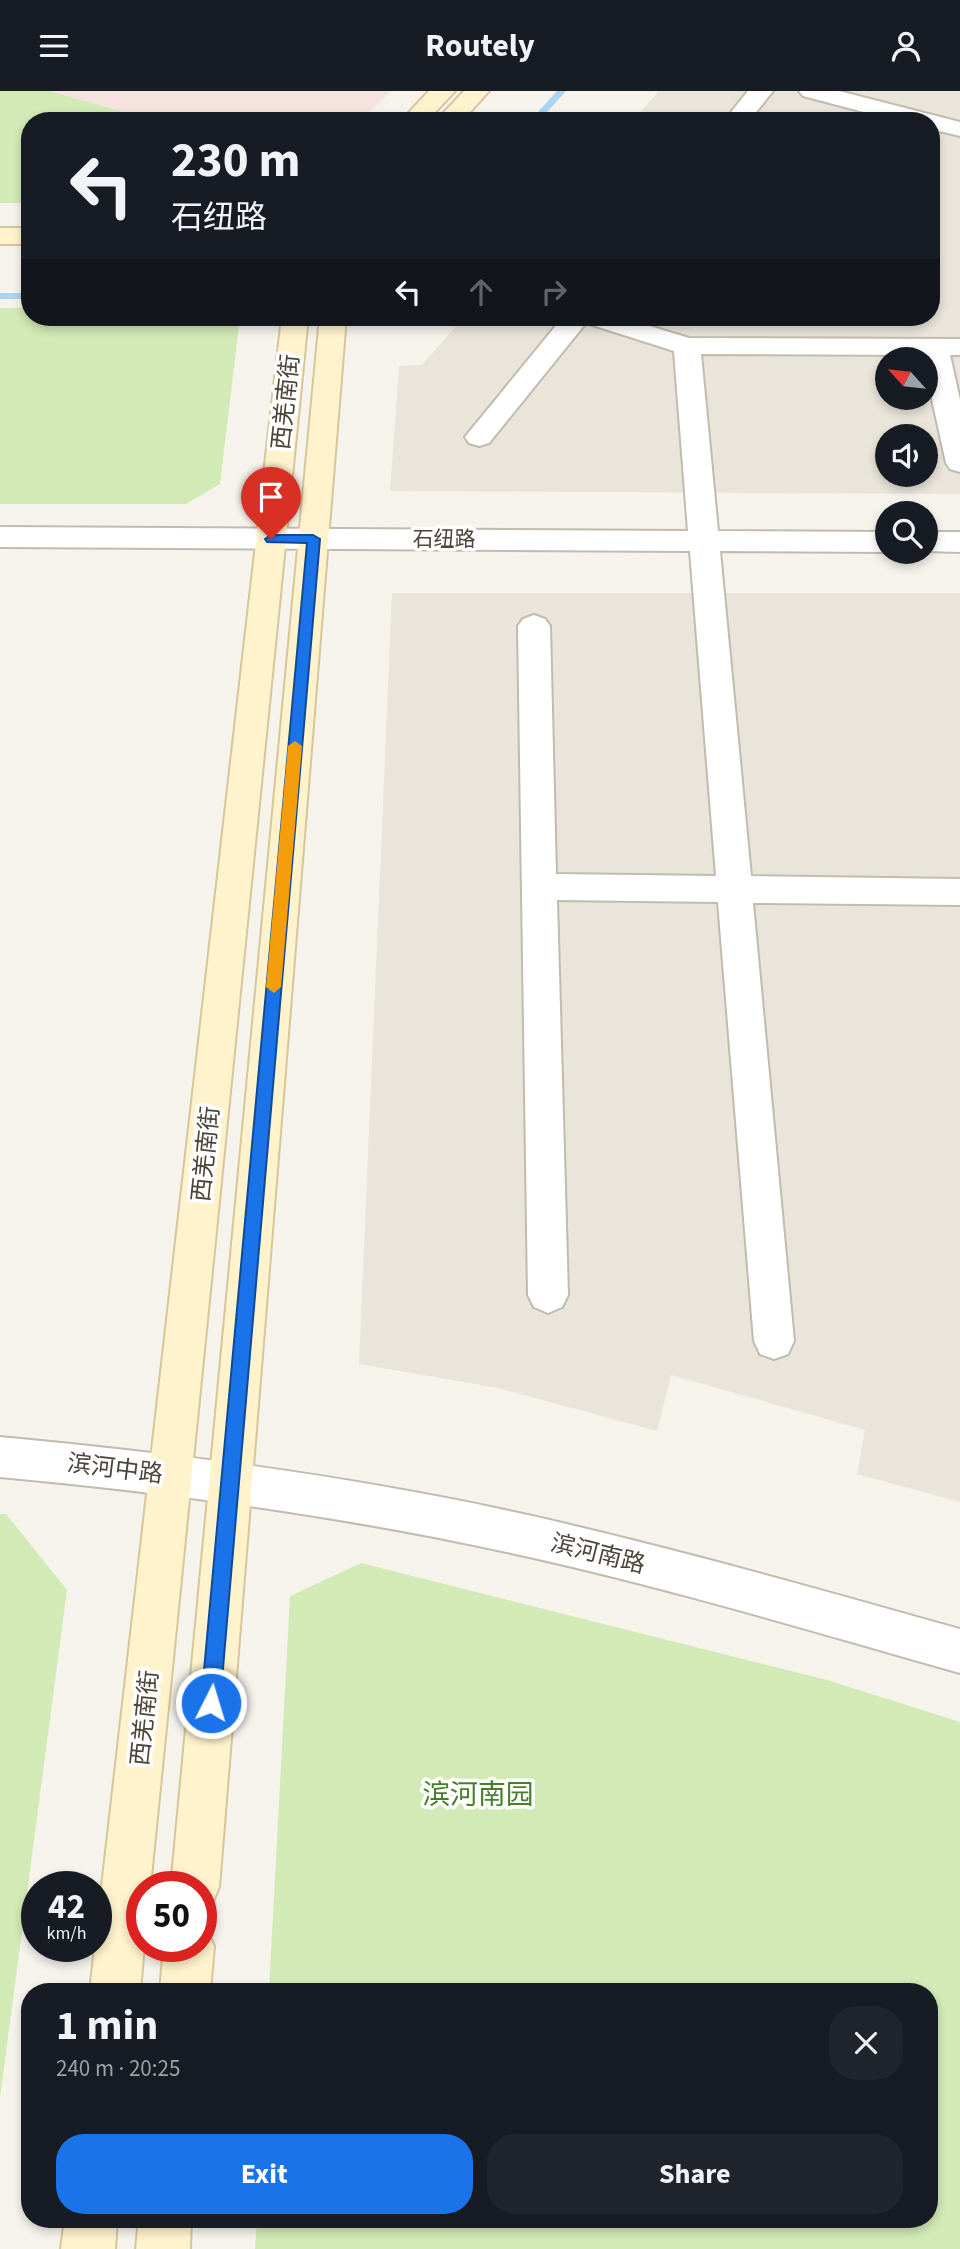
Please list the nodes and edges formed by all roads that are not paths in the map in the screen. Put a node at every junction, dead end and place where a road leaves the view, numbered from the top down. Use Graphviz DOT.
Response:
graph roads {
  1 [pos="443,91"];
  2 [pos="477,91"];
  3 [pos="761,91"];
  4 [pos="811,91"];
  5 [pos="422,112"];
  6 [pos="457,112"];
  7 [pos="744,112"];
  8 [pos="887,112"];
  9 [pos="940,126"];
  10 [pos="960,129"];
  11 [pos="0,236"];
  12 [pos="21,236"];
  13 [pos="0,254"];
  14 [pos="21,254"];
  15 [pos="294,326"];
  16 [pos="332,326"];
  17 [pos="570,326"];
  18 [pos="622,326"];
  19 [pos="687,346"];
  20 [pos="947,347"];
  21 [pos="479,437"];
  22 [pos="960,463"];
  23 [pos="0,537"];
  24 [pos="271,539"];
  25 [pos="313,539"];
  26 [pos="704,541"];
  27 [pos="875,542"];
  28 [pos="938,542"];
  29 [pos="960,542"];
  30 [pos="534,626"];
  31 [pos="540,887"];
  32 [pos="735,890"];
  33 [pos="960,892"];
  34 [pos="548,1295"];
  35 [pos="774,1341"];
  36 [pos="0,1457"];
  37 [pos="171,1476"];
  38 [pos="230,1484"];
  39 [pos="960,1651"];
  40 [pos="196,1871"];
  41 [pos="188,1962"];
  42 [pos="116,1983"];
  43 [pos="186,1983"];
  44 [pos="90,2228"];
  45 [pos="164,2228"];
  46 [pos="88,2249"];
  47 [pos="163,2249"];
  1 -- 5 [label="main road"];
  2 -- 6 [label="main road"];
  3 -- 7 [label="street"];
  4 -- 8 [label="street"];
  9 -- 10 [label="street"];
  11 -- 12 [label="main road"];
  13 -- 14 [label="main road"];
  15 -- 24 [label="main road, 西羌南街"];
  16 -- 25 [label="main road, 西羌南街"];
  17 -- 21 [label="street"];
  18 -- 19 [label="street"];
  19 -- 20 [label="street"];
  19 -- 26 [label="street"];
  20 -- 22 [label="street"];
  23 -- 24 [label="street, 石纽路"];
  24 -- 25 [label="street, 石纽路"];
  24 -- 37 [label="main road, 西羌南街"];
  25 -- 26 [label="street, 石纽路"];
  25 -- 38 [label="main road, 西羌南街"];
  26 -- 27 [label="street, 石纽路"];
  26 -- 32 [label="street"];
  28 -- 29 [label="street"];
  30 -- 31 [label="street"];
  31 -- 32 [label="street"];
  31 -- 34 [label="street"];
  32 -- 33 [label="street"];
  32 -- 35 [label="street"];
  36 -- 37 [label="street, 滨河中路"];
  37 -- 38 [label="street, 滨河中路"];
  37 -- 42 [label="main road, 西羌南街"];
  38 -- 39 [label="street, 滨河南路"];
  38 -- 40 [label="main road, 西羌南街"];
  41 -- 43 [label="main road"];
  44 -- 46 [label="main road"];
  45 -- 47 [label="main road"];
}
